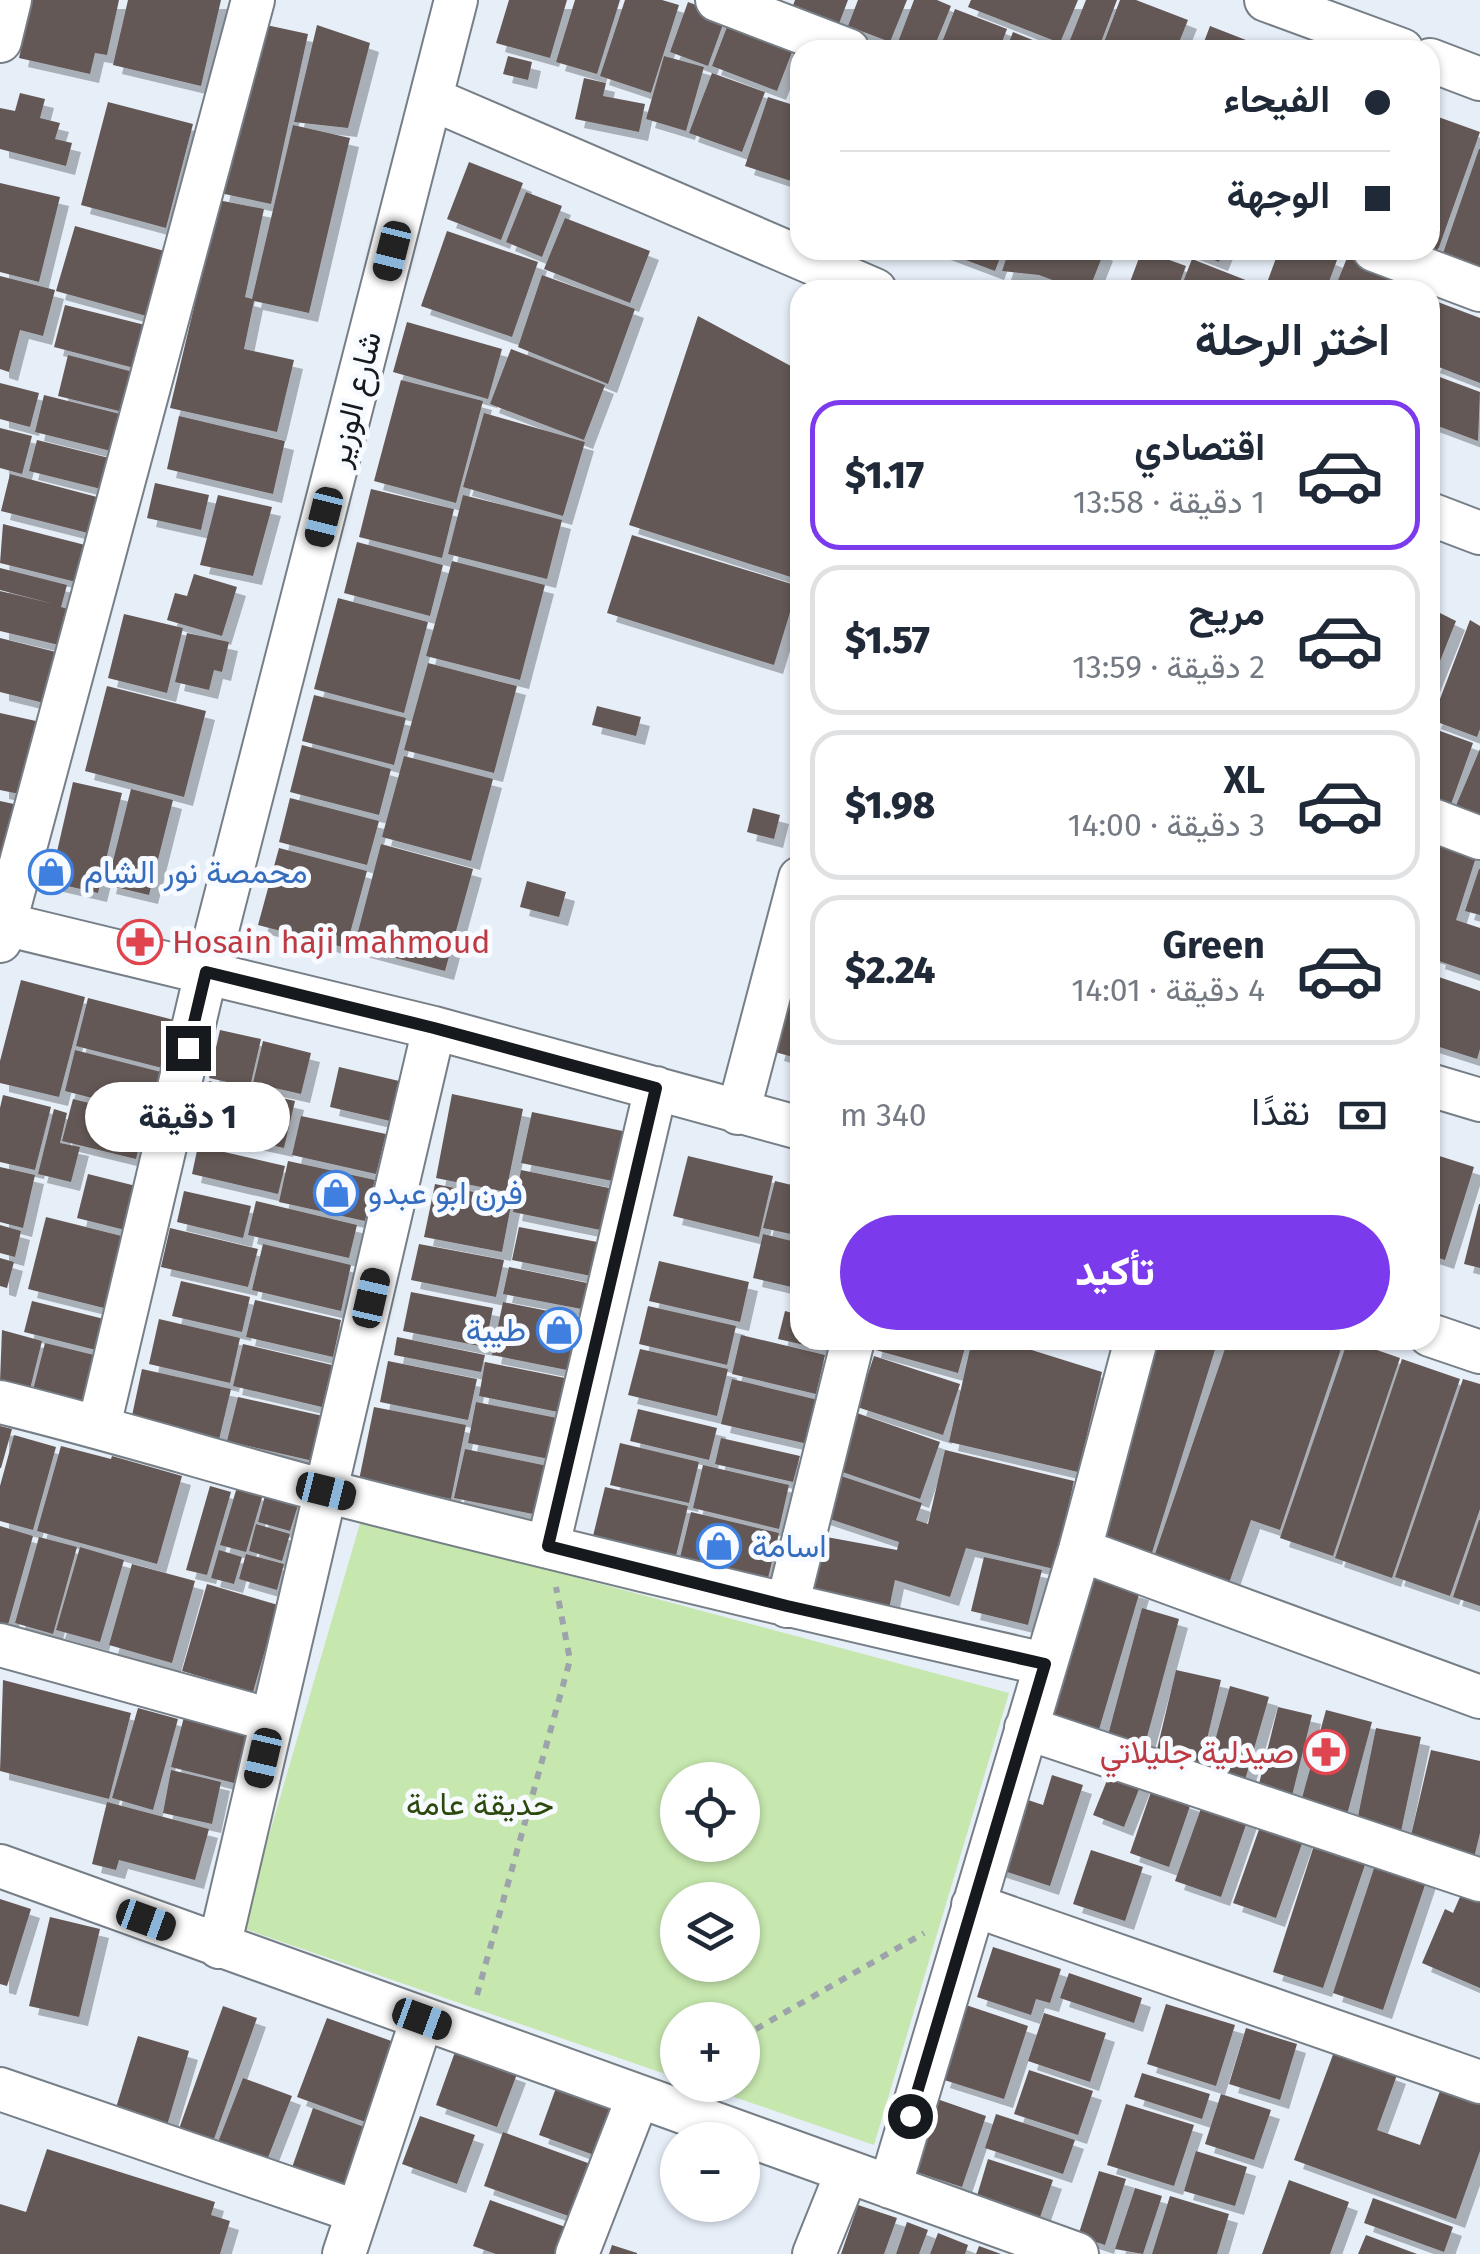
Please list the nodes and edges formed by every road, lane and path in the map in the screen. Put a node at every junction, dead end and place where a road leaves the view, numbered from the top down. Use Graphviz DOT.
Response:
graph roads {
  1 [pos="10,0"];
  2 [pos="252,0"];
  3 [pos="716,0"];
  4 [pos="1266,0"];
  5 [pos="444,2"];
  6 [pos="822,40"];
  7 [pos="1375,40"];
  8 [pos="0,41"];
  9 [pos="1440,64"];
  10 [pos="1480,79"];
  11 [pos="432,100"];
  12 [pos="790,254"];
  13 [pos="805,260"];
  14 [pos="1400,260"];
  15 [pos="852,280"];
  16 [pos="1480,290"];
  17 [pos="1440,518"];
  18 [pos="1480,532"];
  19 [pos="1440,823"];
  20 [pos="1480,838"];
  21 [pos="790,922"];
  22 [pos="1,930"];
  23 [pos="206,972"];
  24 [pos="434,1028"];
  25 [pos="1440,1086"];
  26 [pos="656,1088"];
  27 [pos="1478,1092"];
  28 [pos="738,1113"];
  29 [pos="790,1126"];
  30 [pos="1440,1338"];
  31 [pos="851,1350"];
  32 [pos="1133,1350"];
  33 [pos="1480,1352"];
  34 [pos="0,1402"];
  35 [pos="99,1426"];
  36 [pos="326,1491"];
  37 [pos="548,1546"];
  38 [pos="1080,1550"];
  39 [pos="787,1606"];
  40 [pos="0,1645"];
  41 [pos="1045,1664"];
  42 [pos="1480,1697"];
  43 [pos="272,1720"];
  44 [pos="1026,1728"];
  45 [pos="0,1866"];
  46 [pos="1480,1880"];
  47 [pos="973,1904"];
  48 [pos="218,1947"];
  49 [pos="422,2019"];
  50 [pos="760,2027"];
  51 [pos="466,2035"];
  52 [pos="1480,2082"];
  53 [pos="0,2089"];
  54 [pos="638,2097"];
  55 [pos="847,2172"];
  56 [pos="890,2187"];
  57 [pos="358,2212"];
  58 [pos="1054,2250"];
  59 [pos="344,2254"];
  60 [pos="577,2254"];
  61 [pos="814,2254"];
  1 -- 8 [label="street"];
  2 -- 22 [label="street"];
  3 -- 6 [label="street"];
  4 -- 7 [label="street"];
  5 -- 11 [label="street, شارع الوزير"];
  9 -- 10 [label="street"];
  11 -- 12 [label="street"];
  11 -- 23 [label="street, شارع الوزير"];
  13 -- 15 [label="street"];
  14 -- 16 [label="street"];
  17 -- 18 [label="street"];
  19 -- 20 [label="street"];
  21 -- 28 [label="street"];
  22 -- 23 [label="street"];
  23 -- 24 [label="street"];
  23 -- 35 [label="street, شارع الوزير"];
  24 -- 26 [label="street"];
  24 -- 36 [label="street"];
  25 -- 27 [label="street"];
  26 -- 28 [label="street"];
  26 -- 37 [label="street"];
  28 -- 29 [label="street"];
  30 -- 33 [label="street"];
  31 -- 39 [label="street"];
  32 -- 38 [label="street"];
  34 -- 35 [label="street"];
  35 -- 36 [label="street"];
  36 -- 37 [label="street"];
  36 -- 43 [label="street"];
  37 -- 39 [label="street"];
  37 -- 51 [label="path"];
  38 -- 41 [label="street"];
  38 -- 42 [label="street"];
  39 -- 41 [label="street"];
  40 -- 43 [label="street"];
  41 -- 44 [label="street"];
  43 -- 48 [label="street"];
  44 -- 46 [label="street"];
  44 -- 47 [label="street"];
  45 -- 48 [label="street"];
  47 -- 50 [label="path"];
  47 -- 52 [label="street"];
  47 -- 56 [label="street"];
  48 -- 49 [label="street"];
  49 -- 51 [label="street"];
  49 -- 57 [label="street"];
  51 -- 54 [label="street"];
  53 -- 57 [label="street"];
  54 -- 55 [label="street"];
  54 -- 60 [label="street"];
  55 -- 56 [label="street"];
  55 -- 61 [label="street"];
  56 -- 58 [label="street"];
  57 -- 59 [label="street"];
}
